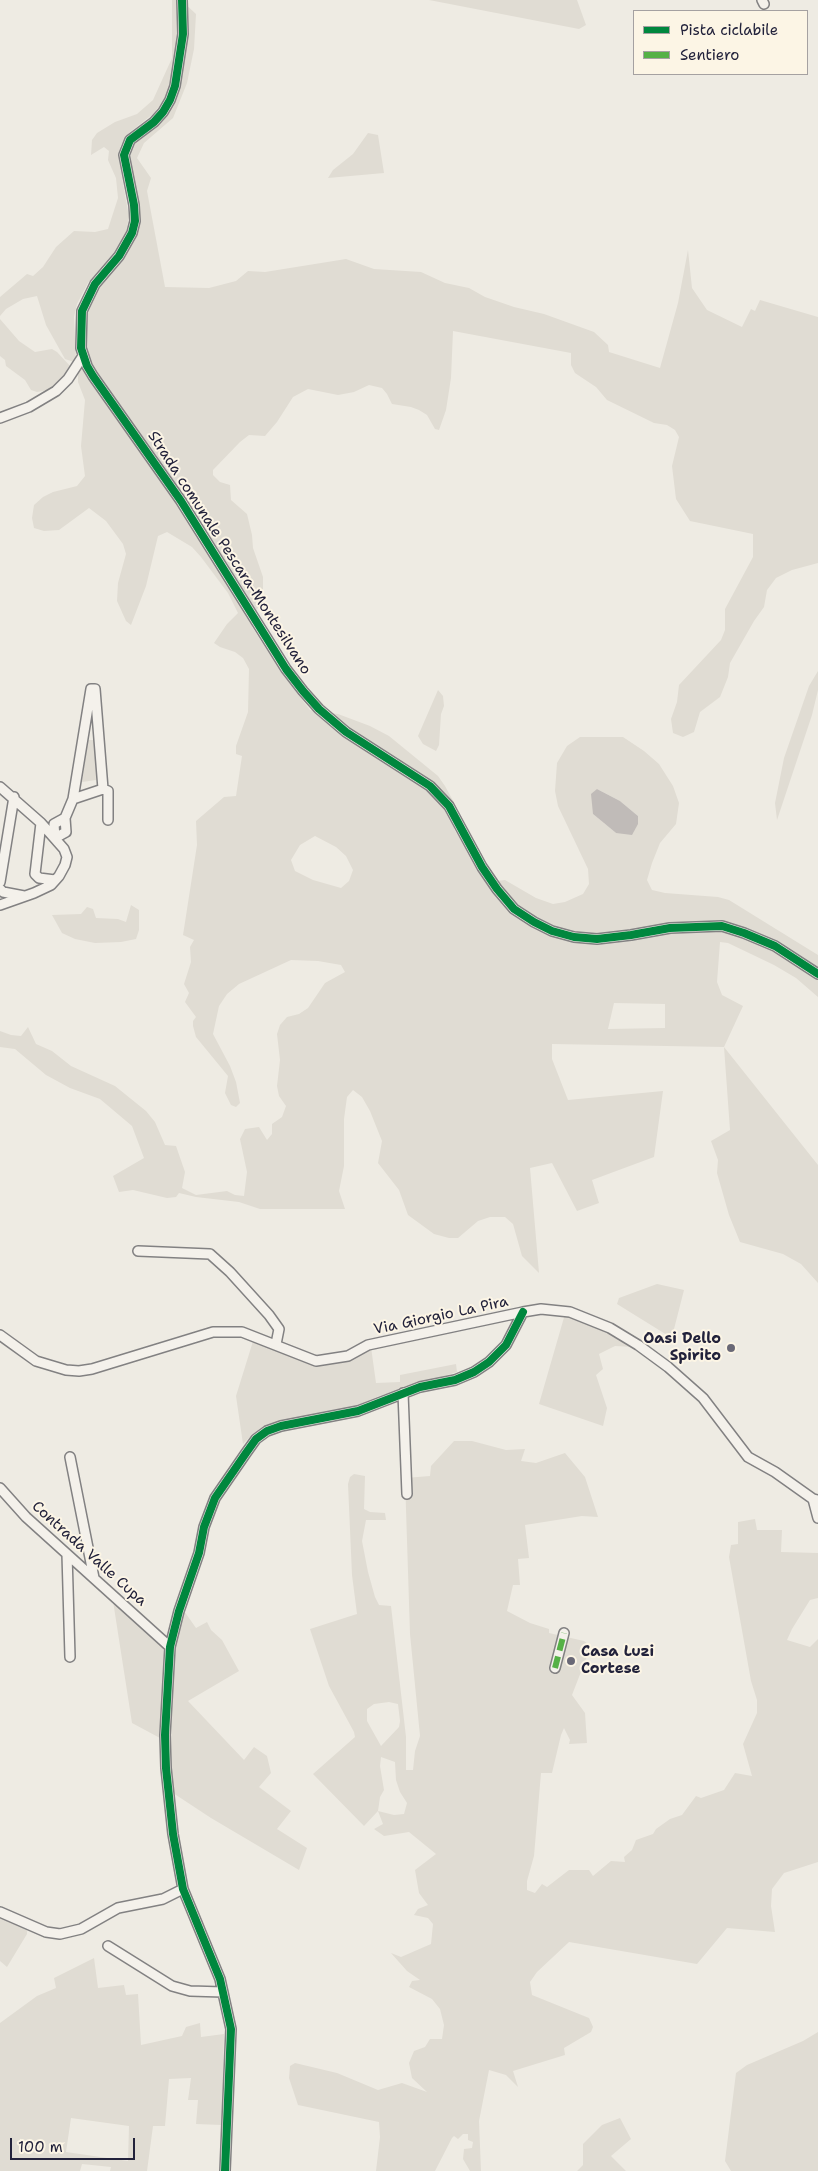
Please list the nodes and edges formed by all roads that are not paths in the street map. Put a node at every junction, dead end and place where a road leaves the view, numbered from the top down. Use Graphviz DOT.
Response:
graph roads {
  1 [pos="182,0"];
  2 [pos="83,356"];
  3 [pos="0,418"];
  4 [pos="0,786"];
  5 [pos="103,788"];
  6 [pos="14,798"];
  7 [pos="73,799"];
  8 [pos="108,820"];
  9 [pos="41,823"];
  10 [pos="55,838"];
  11 [pos="55,880"];
  12 [pos="0,882"];
  13 [pos="0,889"];
  14 [pos="26,896"];
  15 [pos="0,905"];
  16 [pos="818,974"];
  17 [pos="138,1251"];
  18 [pos="523,1312"];
  19 [pos="0,1336"];
  20 [pos="276,1344"];
  21 [pos="403,1393"];
  22 [pos="70,1457"];
  23 [pos="0,1488"];
  24 [pos="406,1494"];
  25 [pos="815,1499"];
  26 [pos="818,1518"];
  27 [pos="67,1554"];
  28 [pos="94,1578"];
  29 [pos="173,1633"];
  30 [pos="564,1634"];
  31 [pos="161,1638"];
  32 [pos="170,1647"];
  33 [pos="70,1657"];
  34 [pos="555,1668"];
  35 [pos="183,1888"];
  36 [pos="0,1912"];
  37 [pos="108,1946"];
  38 [pos="223,1992"];
  39 [pos="225,2171"];
  1 -- 2 [label="street, Strada comunale Pescara-Montesilvano"];
  2 -- 3 [label="street"];
  2 -- 16 [label="street, Strada comunale Pescara-Montesilvano"];
  4 -- 6 [label="street"];
  5 -- 7 [label="street"];
  5 -- 7 [label="street"];
  5 -- 8 [label="street"];
  6 -- 9 [label="street"];
  6 -- 12 [label="street"];
  7 -- 10 [label="street"];
  9 -- 10 [label="street"];
  9 -- 11 [label="street"];
  10 -- 11 [label="street"];
  11 -- 14 [label="street"];
  13 -- 14 [label="street"];
  14 -- 15 [label="street"];
  17 -- 20 [label="street"];
  18 -- 20 [label="street, Via Giorgio La Pira"];
  18 -- 21 [label="street"];
  18 -- 25 [label="street, Via Giorgio La Pira"];
  19 -- 20 [label="street, Via Giorgio La Pira"];
  21 -- 24 [label="street"];
  21 -- 29 [label="street"];
  22 -- 28 [label="street"];
  23 -- 27 [label="street, Contrada Valle Cupa"];
  25 -- 26 [label="street"];
  27 -- 28 [label="street, Contrada Valle Cupa"];
  27 -- 33 [label="street"];
  28 -- 31 [label="street, Contrada Valle Cupa"];
  29 -- 31 [label="street"];
  29 -- 32 [label="street"];
  30 -- 34 [label="street"];
  31 -- 32 [label="street, Contrada Valle Cupa"];
  32 -- 35 [label="street"];
  35 -- 36 [label="street"];
  35 -- 38 [label="street"];
  37 -- 38 [label="street"];
  38 -- 39 [label="street"];
}
